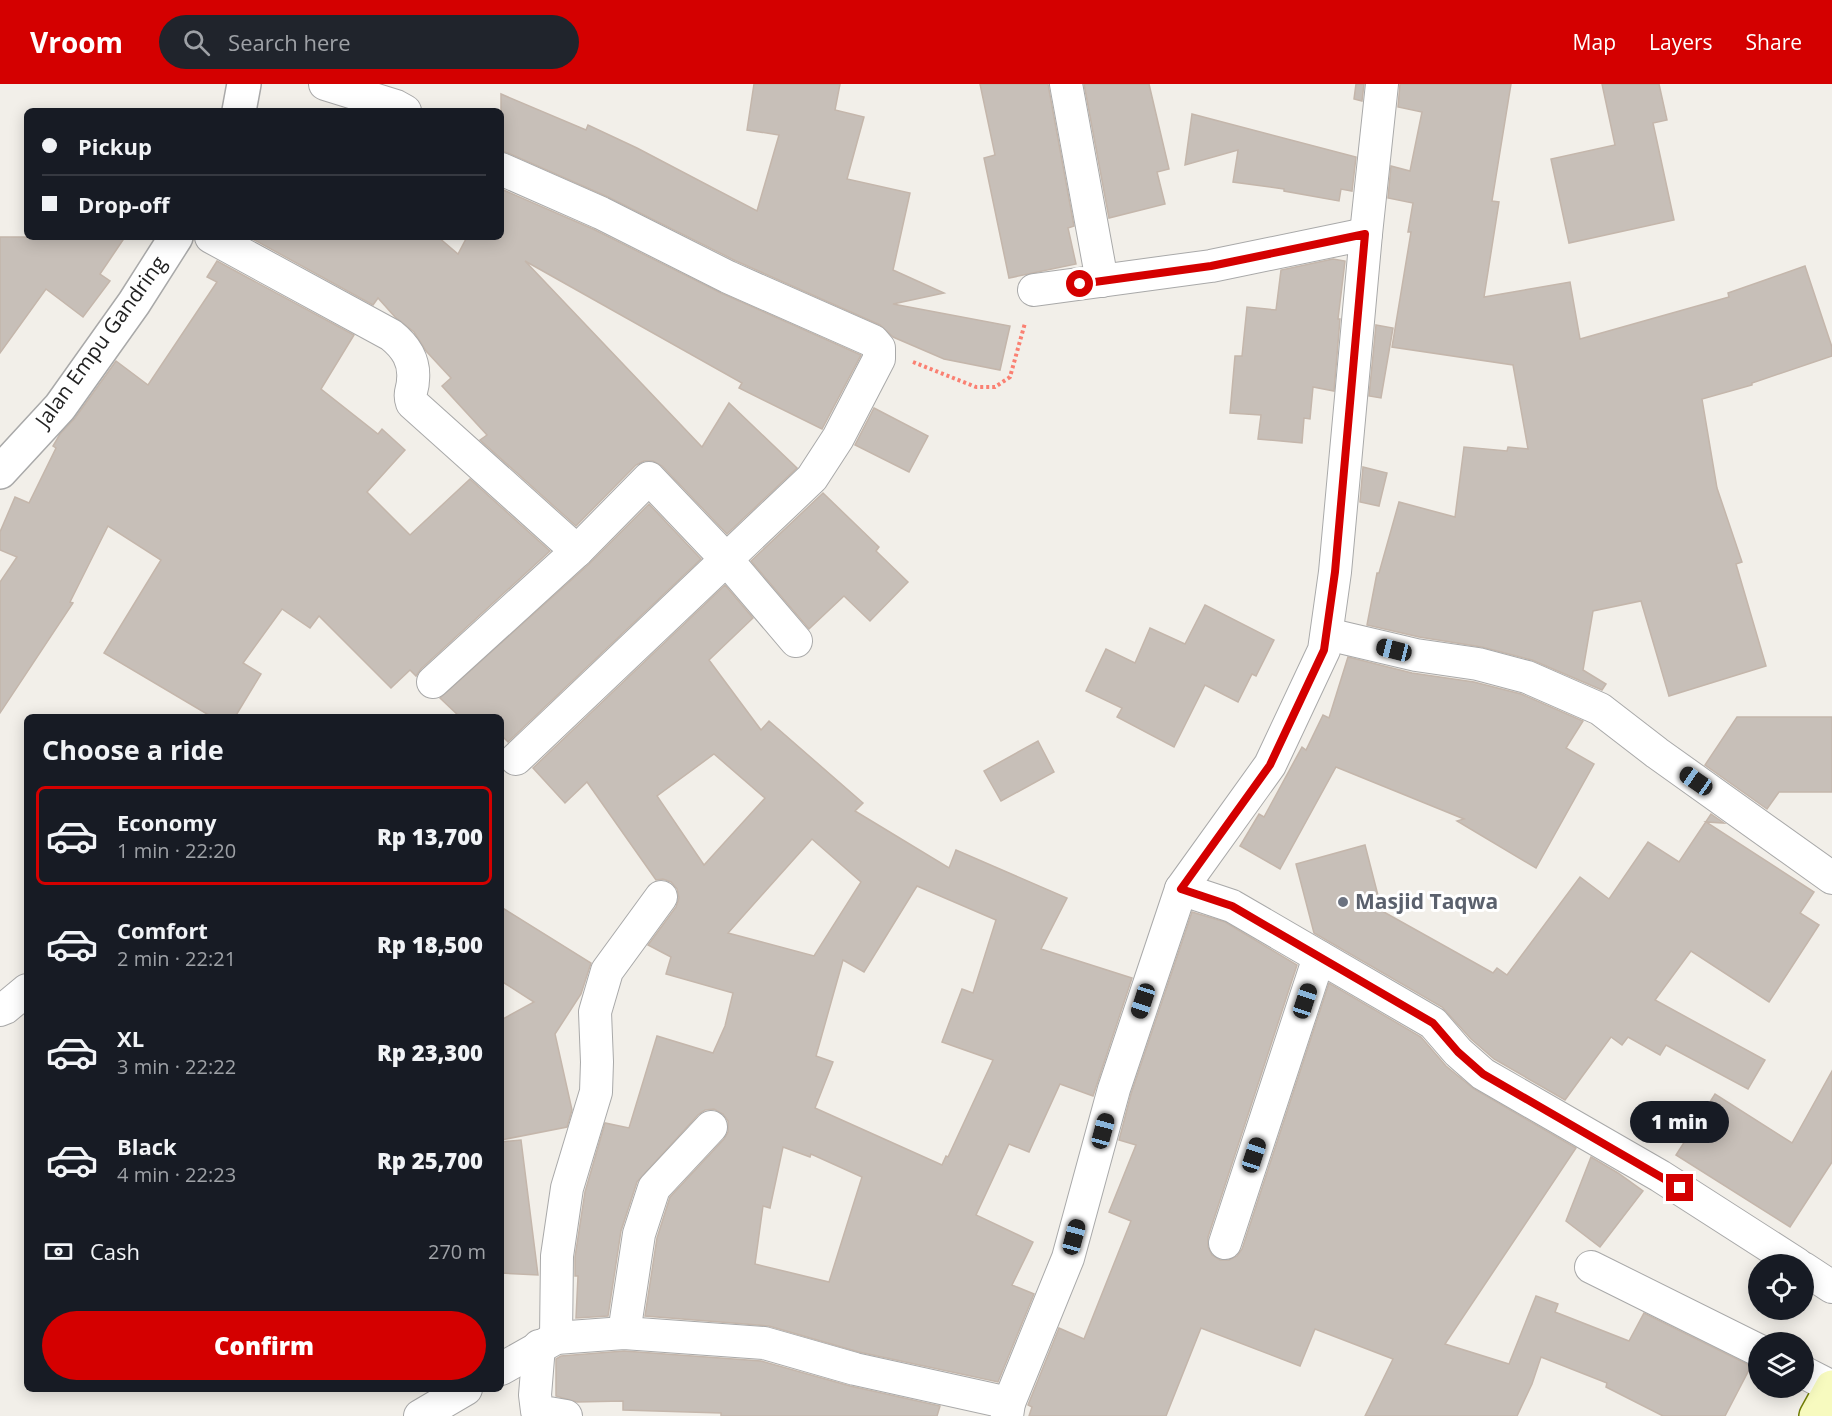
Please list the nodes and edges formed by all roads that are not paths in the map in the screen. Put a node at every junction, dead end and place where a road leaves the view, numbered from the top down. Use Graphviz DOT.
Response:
graph roads {
  1 [pos="244,84"];
  2 [pos="325,84"];
  3 [pos="1066,84"];
  4 [pos="1383,84"];
  5 [pos="240,108"];
  6 [pos="400,108"];
  7 [pos="504,170"];
  8 [pos="1365,234"];
  9 [pos="174,240"];
  10 [pos="217,240"];
  11 [pos="1102,281"];
  12 [pos="1034,290"];
  13 [pos="0,472"];
  14 [pos="577,551"];
  15 [pos="726,560"];
  16 [pos="1327,634"];
  17 [pos="796,641"];
  18 [pos="433,681"];
  19 [pos="516,759"];
  20 [pos="1832,878"];
  21 [pos="1181,889"];
  22 [pos="661,897"];
  23 [pos="1319,957"];
  24 [pos="24,992"];
  25 [pos="0,1010"];
  26 [pos="711,1127"];
  27 [pos="1225,1244"];
  28 [pos="1781,1254"];
  29 [pos="1591,1267"];
  30 [pos="1814,1275"];
  31 [pos="1832,1287"];
  32 [pos="624,1333"];
  33 [pos="548,1342"];
  34 [pos="1748,1345"];
  35 [pos="504,1367"];
  36 [pos="1814,1378"];
  37 [pos="1832,1387"];
  38 [pos="461,1392"];
  39 [pos="1008,1410"];
  40 [pos="547,1414"];
  41 [pos="420,1416"];
  42 [pos="1816,1416"];
  1 -- 5 [label="street"];
  2 -- 6 [label="street"];
  3 -- 11 [label="street"];
  4 -- 8 [label="street"];
  7 -- 15 [label="street"];
  8 -- 11 [label="street"];
  8 -- 16 [label="street"];
  9 -- 13 [label="street, Jalan Empu Gandring"];
  10 -- 14 [label="street"];
  11 -- 12 [label="street"];
  14 -- 15 [label="street"];
  14 -- 18 [label="street"];
  15 -- 17 [label="street"];
  15 -- 19 [label="street"];
  16 -- 20 [label="street"];
  16 -- 21 [label="street"];
  21 -- 23 [label="street"];
  21 -- 39 [label="street"];
  22 -- 33 [label="street"];
  23 -- 27 [label="street"];
  23 -- 28 [label="street"];
  24 -- 25 [label="street"];
  26 -- 32 [label="street"];
  29 -- 34 [label="street"];
  30 -- 31 [label="street"];
  32 -- 33 [label="street"];
  32 -- 39 [label="street"];
  33 -- 35 [label="street"];
  33 -- 40 [label="street"];
  36 -- 37 [label="street"];
  37 -- 42 [label="main road"];
  38 -- 41 [label="street"];
}
